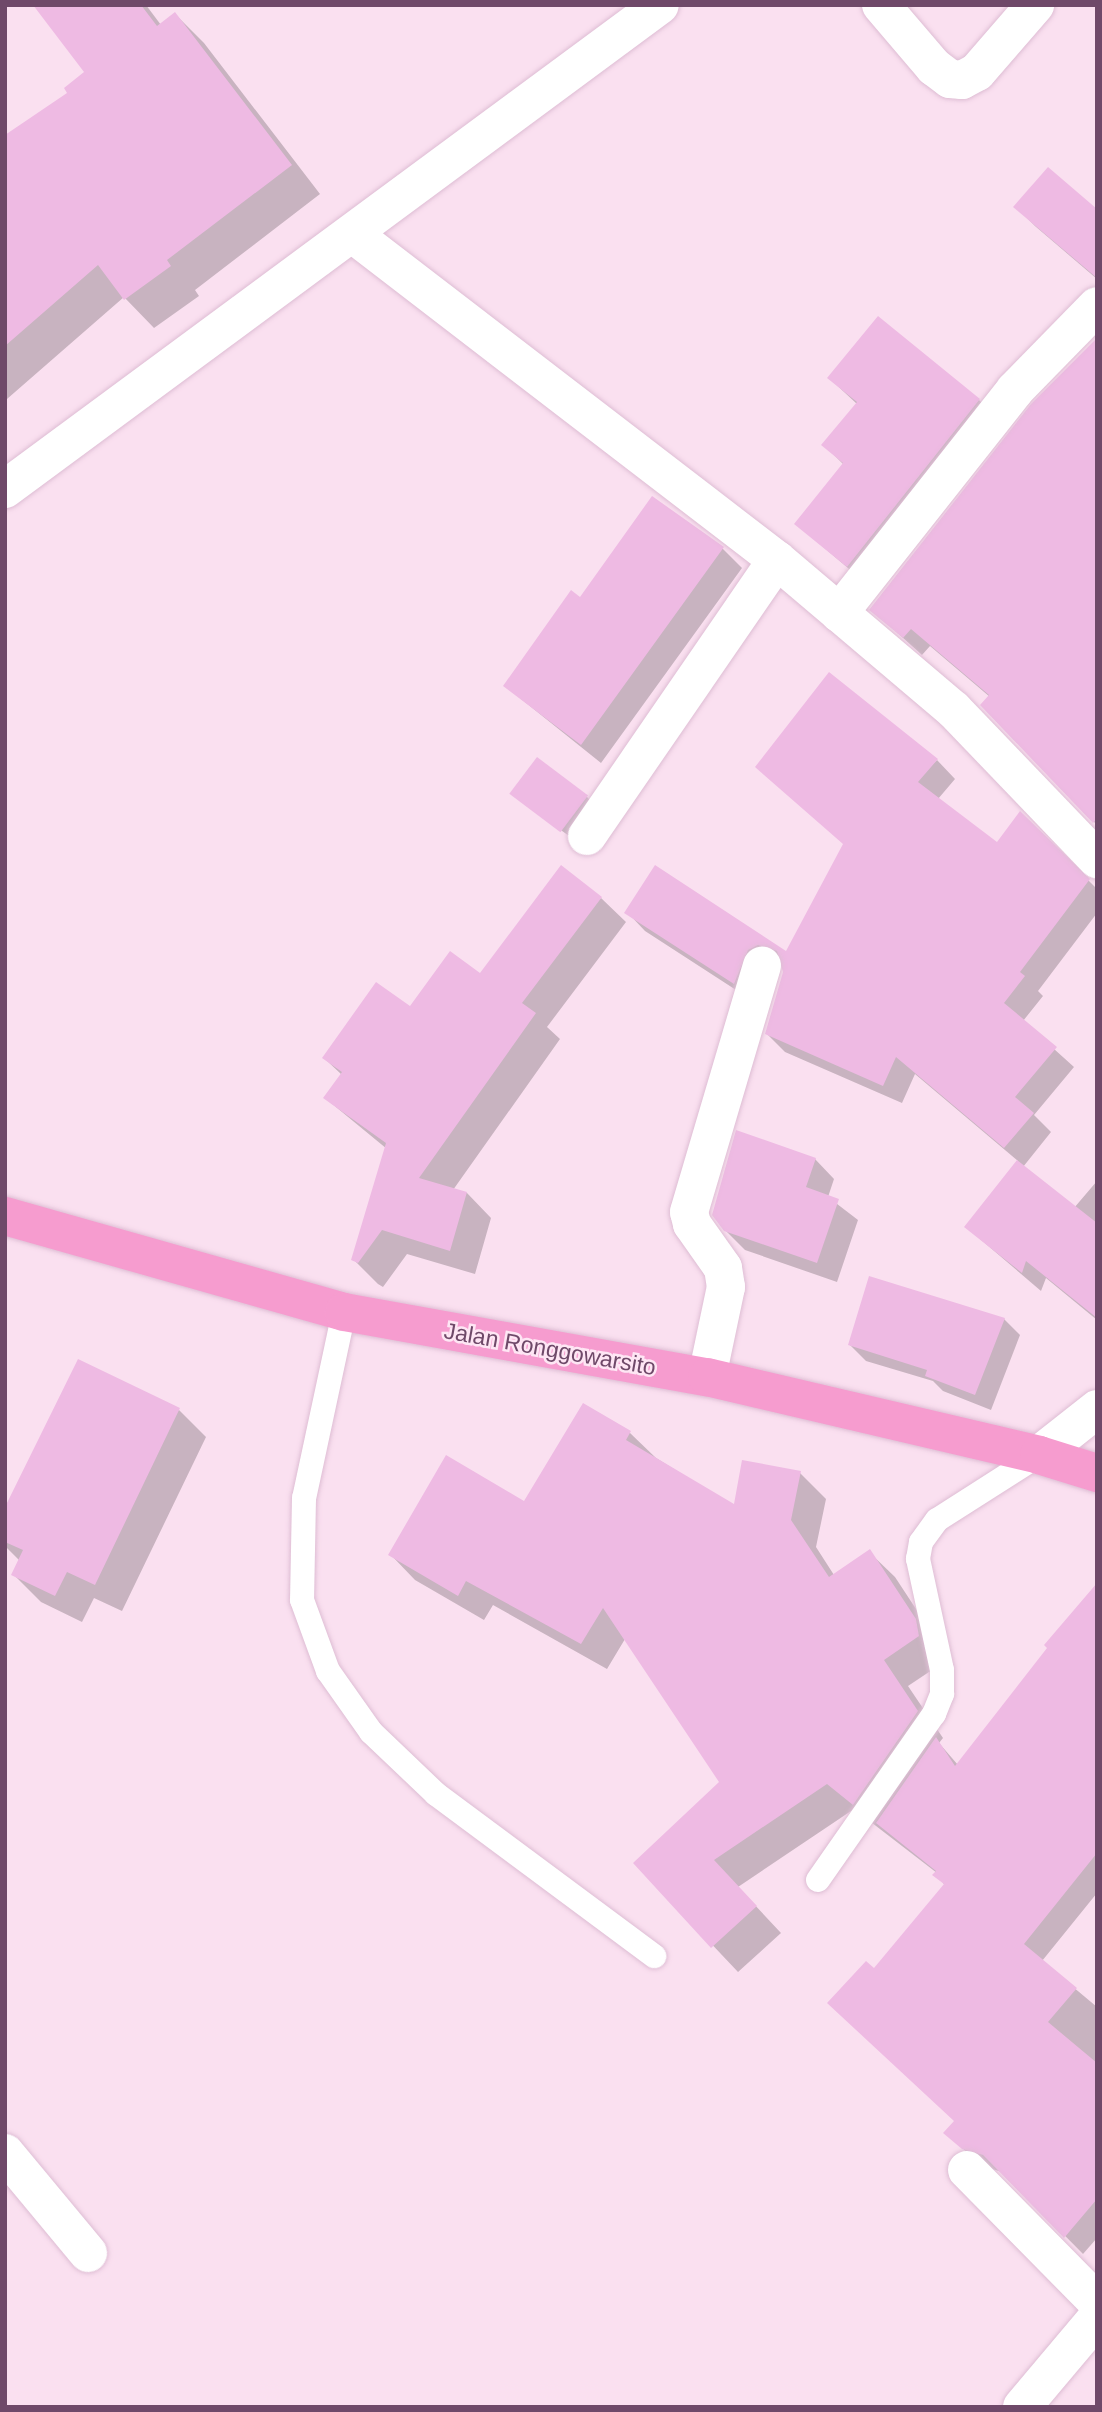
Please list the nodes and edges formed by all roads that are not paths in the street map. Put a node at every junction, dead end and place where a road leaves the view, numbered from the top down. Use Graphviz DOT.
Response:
graph roads {
  1 [pos="660,5"];
  2 [pos="881,5"];
  3 [pos="1035,5"];
  4 [pos="355,235"];
  5 [pos="1097,306"];
  6 [pos="5,489"];
  7 [pos="777,560"];
  8 [pos="839,613"];
  9 [pos="587,836"];
  10 [pos="1097,859"];
  11 [pos="762,966"];
  12 [pos="5,1216"];
  13 [pos="344,1312"];
  14 [pos="706,1377"];
  15 [pos="1097,1409"];
  16 [pos="1039,1455"];
  17 [pos="1097,1473"];
  18 [pos="818,1880"];
  19 [pos="654,1956"];
  20 [pos="5,2153"];
  21 [pos="967,2170"];
  22 [pos="88,2253"];
  23 [pos="1097,2302"];
  24 [pos="1097,2318"];
  25 [pos="1022,2407"];
  1 -- 4 [label="street"];
  2 -- 3 [label="street"];
  4 -- 6 [label="street"];
  4 -- 7 [label="street"];
  5 -- 8 [label="street"];
  7 -- 8 [label="street"];
  7 -- 9 [label="street"];
  8 -- 10 [label="street"];
  11 -- 14 [label="street"];
  12 -- 13 [label="main road, Jalan Ronggowarsito"];
  13 -- 14 [label="main road, Jalan Ronggowarsito"];
  13 -- 19 [label="lane"];
  14 -- 16 [label="main road, Jalan Ronggowarsito"];
  15 -- 16 [label="street"];
  16 -- 17 [label="main road, Jalan Ronggowarsito"];
  16 -- 18 [label="lane"];
  20 -- 22 [label="street"];
  21 -- 23 [label="street"];
  24 -- 25 [label="street"];
}
